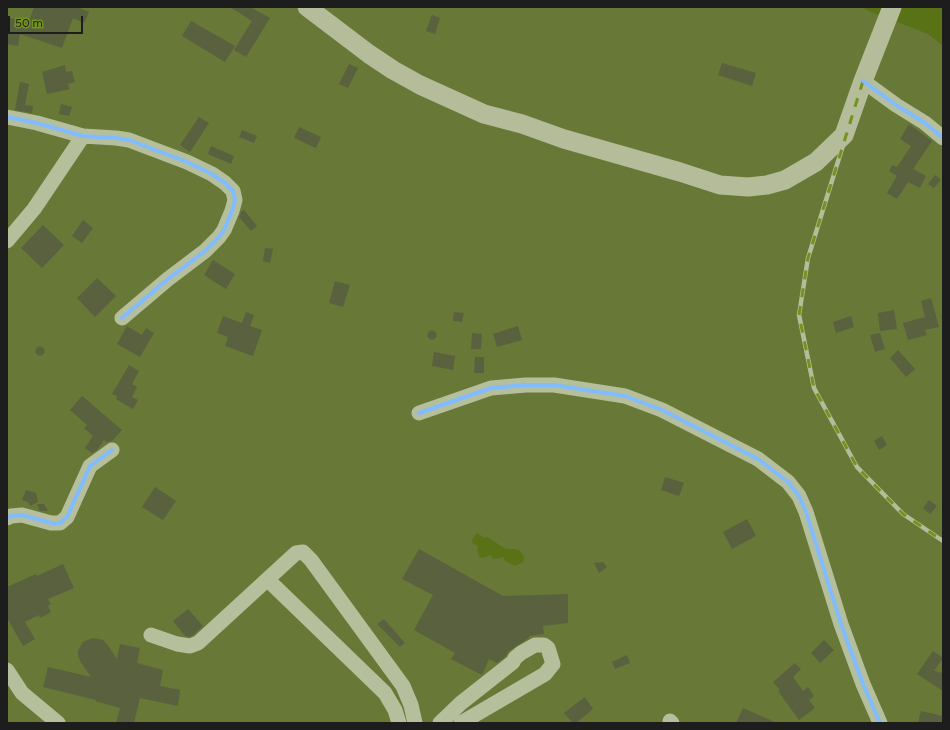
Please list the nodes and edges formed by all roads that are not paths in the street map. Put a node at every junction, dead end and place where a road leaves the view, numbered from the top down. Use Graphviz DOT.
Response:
graph roads {
  1 [pos="307,7"];
  2 [pos="892,7"];
  3 [pos="863,81"];
  4 [pos="7,117"];
  5 [pos="83,136"];
  6 [pos="943,138"];
  7 [pos="7,241"];
  8 [pos="122,318"];
  9 [pos="419,414"];
  10 [pos="112,450"];
  11 [pos="7,518"];
  12 [pos="268,580"];
  13 [pos="151,635"];
  14 [pos="7,670"];
  15 [pos="58,723"];
  16 [pos="399,723"];
  17 [pos="415,723"];
  18 [pos="440,723"];
  19 [pos="461,723"];
  20 [pos="880,723"];
  1 -- 3 [label="main road"];
  2 -- 3 [label="main road"];
  3 -- 6 [label="street"];
  4 -- 5 [label="street"];
  5 -- 7 [label="street"];
  5 -- 8 [label="street"];
  9 -- 20 [label="street"];
  10 -- 11 [label="street"];
  12 -- 13 [label="street"];
  12 -- 16 [label="street"];
  12 -- 17 [label="street"];
  14 -- 15 [label="street"];
  18 -- 19 [label="street"];
}
